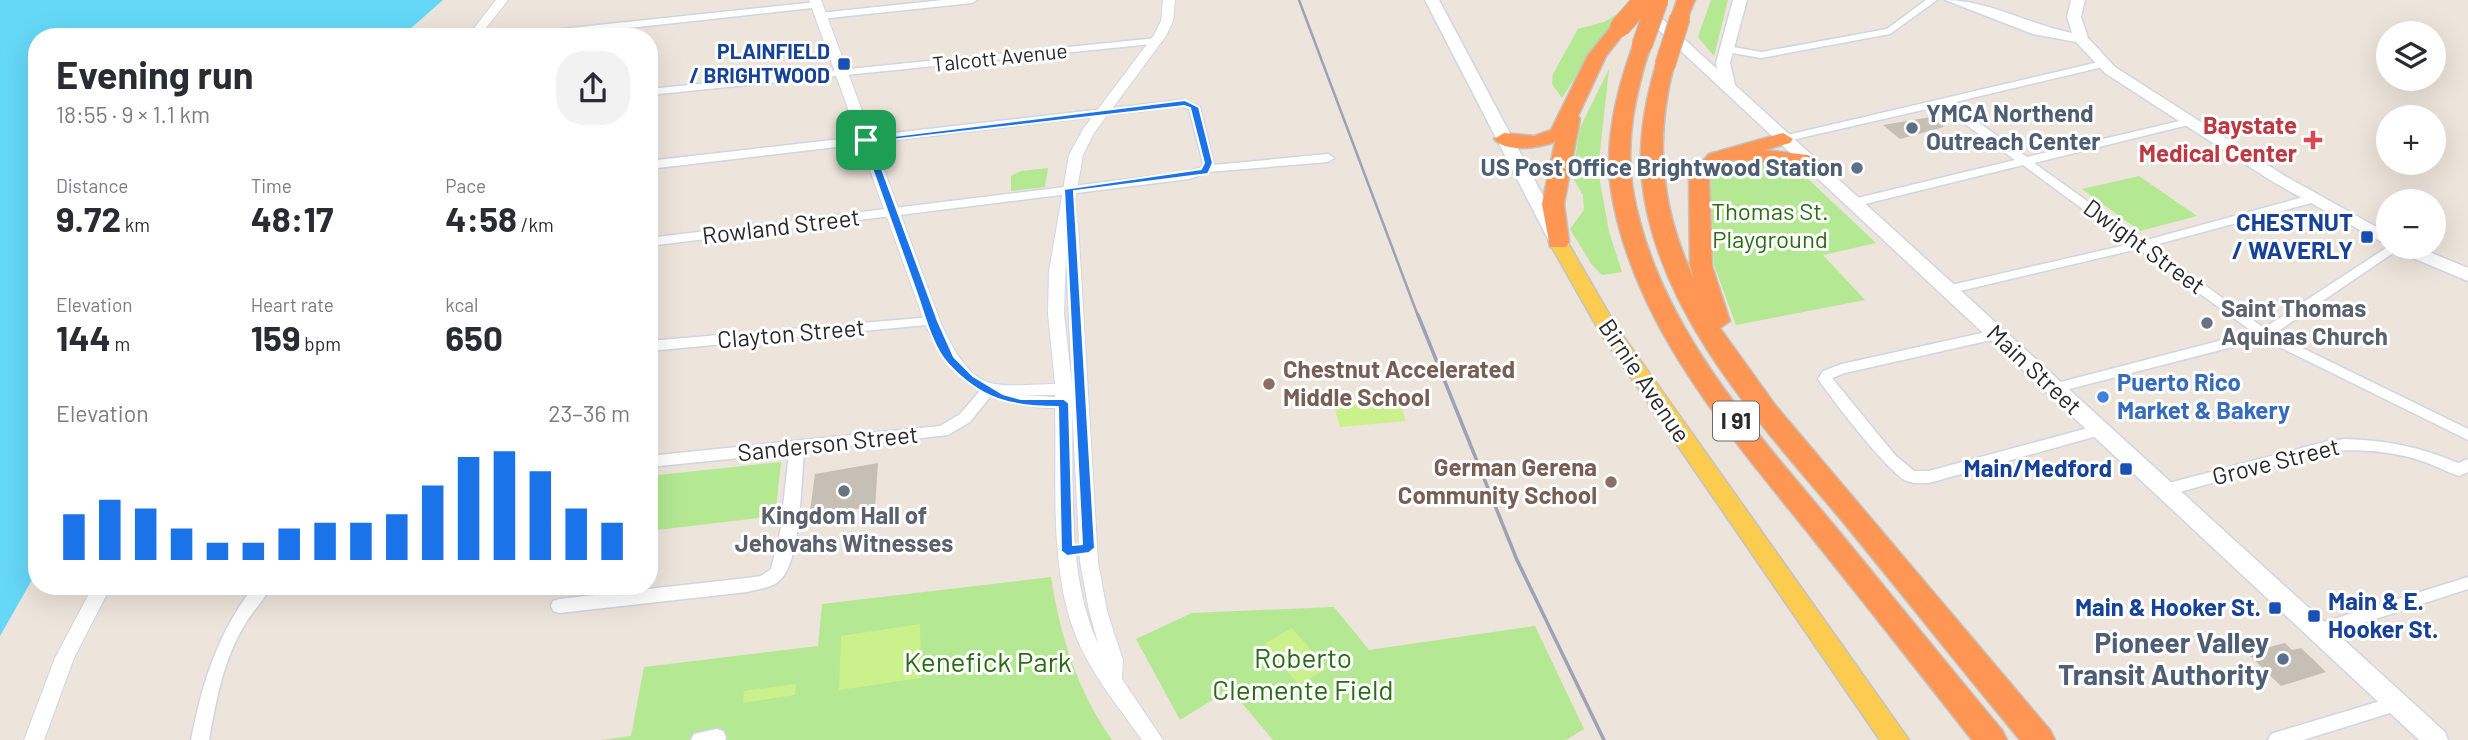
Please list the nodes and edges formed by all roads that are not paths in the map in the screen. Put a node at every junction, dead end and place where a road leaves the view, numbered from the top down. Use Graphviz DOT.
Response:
graph roads {
  1 [pos="502,0"];
  2 [pos="972,0"];
  3 [pos="1169,0"];
  4 [pos="1433,0"];
  5 [pos="1633,0"];
  6 [pos="1644,0"];
  7 [pos="1658,0"];
  8 [pos="1740,0"];
  9 [pos="1932,0"];
  10 [pos="1952,0"];
  11 [pos="2070,0"];
  12 [pos="2078,0"];
  13 [pos="817,7"];
  14 [pos="1683,9"];
  15 [pos="480,28"];
  16 [pos="610,28"];
  17 [pos="2074,38"];
  18 [pos="1157,41"];
  19 [pos="1727,50"];
  20 [pos="2103,64"];
  21 [pos="842,74"];
  22 [pos="1728,88"];
  23 [pos="658,91"];
  24 [pos="1575,98"];
  25 [pos="1941,101"];
  26 [pos="1105,110"];
  27 [pos="2188,122"];
  28 [pos="1504,139"];
  29 [pos="1783,139"];
  30 [pos="866,140"];
  31 [pos="1720,157"];
  32 [pos="1328,158"];
  33 [pos="1808,162"];
  34 [pos="2028,162"];
  35 [pos="658,163"];
  36 [pos="1207,169"];
  37 [pos="1069,189"];
  38 [pos="2311,199"];
  39 [pos="1853,203"];
  40 [pos="893,214"];
  41 [pos="2376,234"];
  42 [pos="658,241"];
  43 [pos="1558,242"];
  44 [pos="2141,246"];
  45 [pos="2378,259"];
  46 [pos="2430,259"];
  47 [pos="2468,275"];
  48 [pos="1947,290"];
  49 [pos="932,321"];
  50 [pos="2264,334"];
  51 [pos="1996,335"];
  52 [pos="658,345"];
  53 [pos="1744,380"];
  54 [pos="2054,388"];
  55 [pos="989,389"];
  56 [pos="1073,396"];
  57 [pos="2099,430"];
  58 [pos="2468,435"];
  59 [pos="797,447"];
  60 [pos="658,461"];
  61 [pos="2465,470"];
  62 [pos="2165,490"];
  63 [pos="1089,548"];
  64 [pos="1067,551"];
  65 [pos="2468,583"];
  66 [pos="97,595"];
  67 [pos="257,595"];
  68 [pos="657,595"];
  69 [pos="658,595"];
  70 [pos="559,606"];
  71 [pos="2317,631"];
  72 [pos="1113,678"];
  73 [pos="2397,704"];
  74 [pos="34,740"];
  75 [pos="200,740"];
  76 [pos="1153,740"];
  77 [pos="1895,740"];
  78 [pos="1991,740"];
  79 [pos="2039,740"];
  80 [pos="2277,740"];
  81 [pos="2436,740"];
  1 -- 15 [label="street"];
  2 -- 13 [label="street"];
  3 -- 18 [label="street"];
  4 -- 28 [label="main road, Birnie Avenue"];
  5 -- 22 [label="main road, Main Street"];
  6 -- 24 [label="highway, bridge"];
  7 -- 78 [label="highway, I 91, bridge"];
  8 -- 19 [label="main road"];
  9 -- 19 [label="street"];
  10 -- 17 [label="main road"];
  11 -- 17 [label="main road"];
  12 -- 17 [label="main road"];
  13 -- 16 [label="street"];
  13 -- 21 [label="street"];
  14 -- 53 [label="highway, I 91, bridge"];
  17 -- 20 [label="main road"];
  18 -- 21 [label="street, Talcott Avenue"];
  18 -- 26 [label="street"];
  19 -- 22 [label="main road"];
  20 -- 25 [label="street"];
  20 -- 27 [label="main road"];
  21 -- 23 [label="street, Talcott Avenue"];
  21 -- 30 [label="street"];
  22 -- 29 [label="main road, Main Street"];
  24 -- 28 [label="highway"];
  24 -- 43 [label="highway"];
  25 -- 29 [label="street"];
  25 -- 34 [label="street, Dwight Street"];
  26 -- 30 [label="street"];
  26 -- 36 [label="street"];
  26 -- 37 [label="street"];
  27 -- 34 [label="street"];
  27 -- 38 [label="main road"];
  28 -- 43 [label="main road, Birnie Avenue"];
  29 -- 31 [label="highway"];
  29 -- 33 [label="main road, Main Street"];
  30 -- 35 [label="street"];
  30 -- 40 [label="street"];
  31 -- 33 [label="highway"];
  31 -- 53 [label="highway"];
  32 -- 36 [label="street, Rowland Street"];
  33 -- 39 [label="main road, Main Street"];
  34 -- 39 [label="street"];
  34 -- 44 [label="street, Dwight Street"];
  36 -- 37 [label="street, Rowland Street"];
  37 -- 40 [label="street, Rowland Street"];
  37 -- 56 [label="street"];
  37 -- 56 [label="street"];
  38 -- 41 [label="main road"];
  38 -- 44 [label="street"];
  39 -- 48 [label="main road, Main Street"];
  40 -- 42 [label="street, Rowland Street"];
  40 -- 49 [label="street"];
  43 -- 77 [label="main road, Birnie Avenue"];
  44 -- 48 [label="street"];
  44 -- 50 [label="street, Dwight Street"];
  45 -- 50 [label="street"];
  46 -- 47 [label="main road"];
  48 -- 51 [label="main road, Main Street"];
  49 -- 52 [label="street, Clayton Street"];
  49 -- 55 [label="street"];
  50 -- 54 [label="street"];
  50 -- 58 [label="street, Dwight Street"];
  51 -- 54 [label="main road, Main Street"];
  51 -- 57 [label="street"];
  53 -- 79 [label="highway, I 91"];
  54 -- 57 [label="main road, Main Street"];
  55 -- 56 [label="street"];
  55 -- 59 [label="street, Sanderson Street"];
  56 -- 63 [label="street"];
  56 -- 64 [label="street"];
  57 -- 62 [label="main road, Main Street"];
  59 -- 60 [label="street, Sanderson Street"];
  59 -- 69 [label="street"];
  61 -- 62 [label="street, Grove Street"];
  62 -- 71 [label="main road, Main Street"];
  63 -- 64 [label="street"];
  63 -- 72 [label="street"];
  64 -- 72 [label="street"];
  65 -- 71 [label="street"];
  66 -- 74 [label="street"];
  67 -- 75 [label="street"];
  68 -- 70 [label="street"];
  71 -- 73 [label="main road, Main Street"];
  72 -- 76 [label="street"];
  73 -- 80 [label="street"];
  73 -- 81 [label="main road, Main Street"];
}
